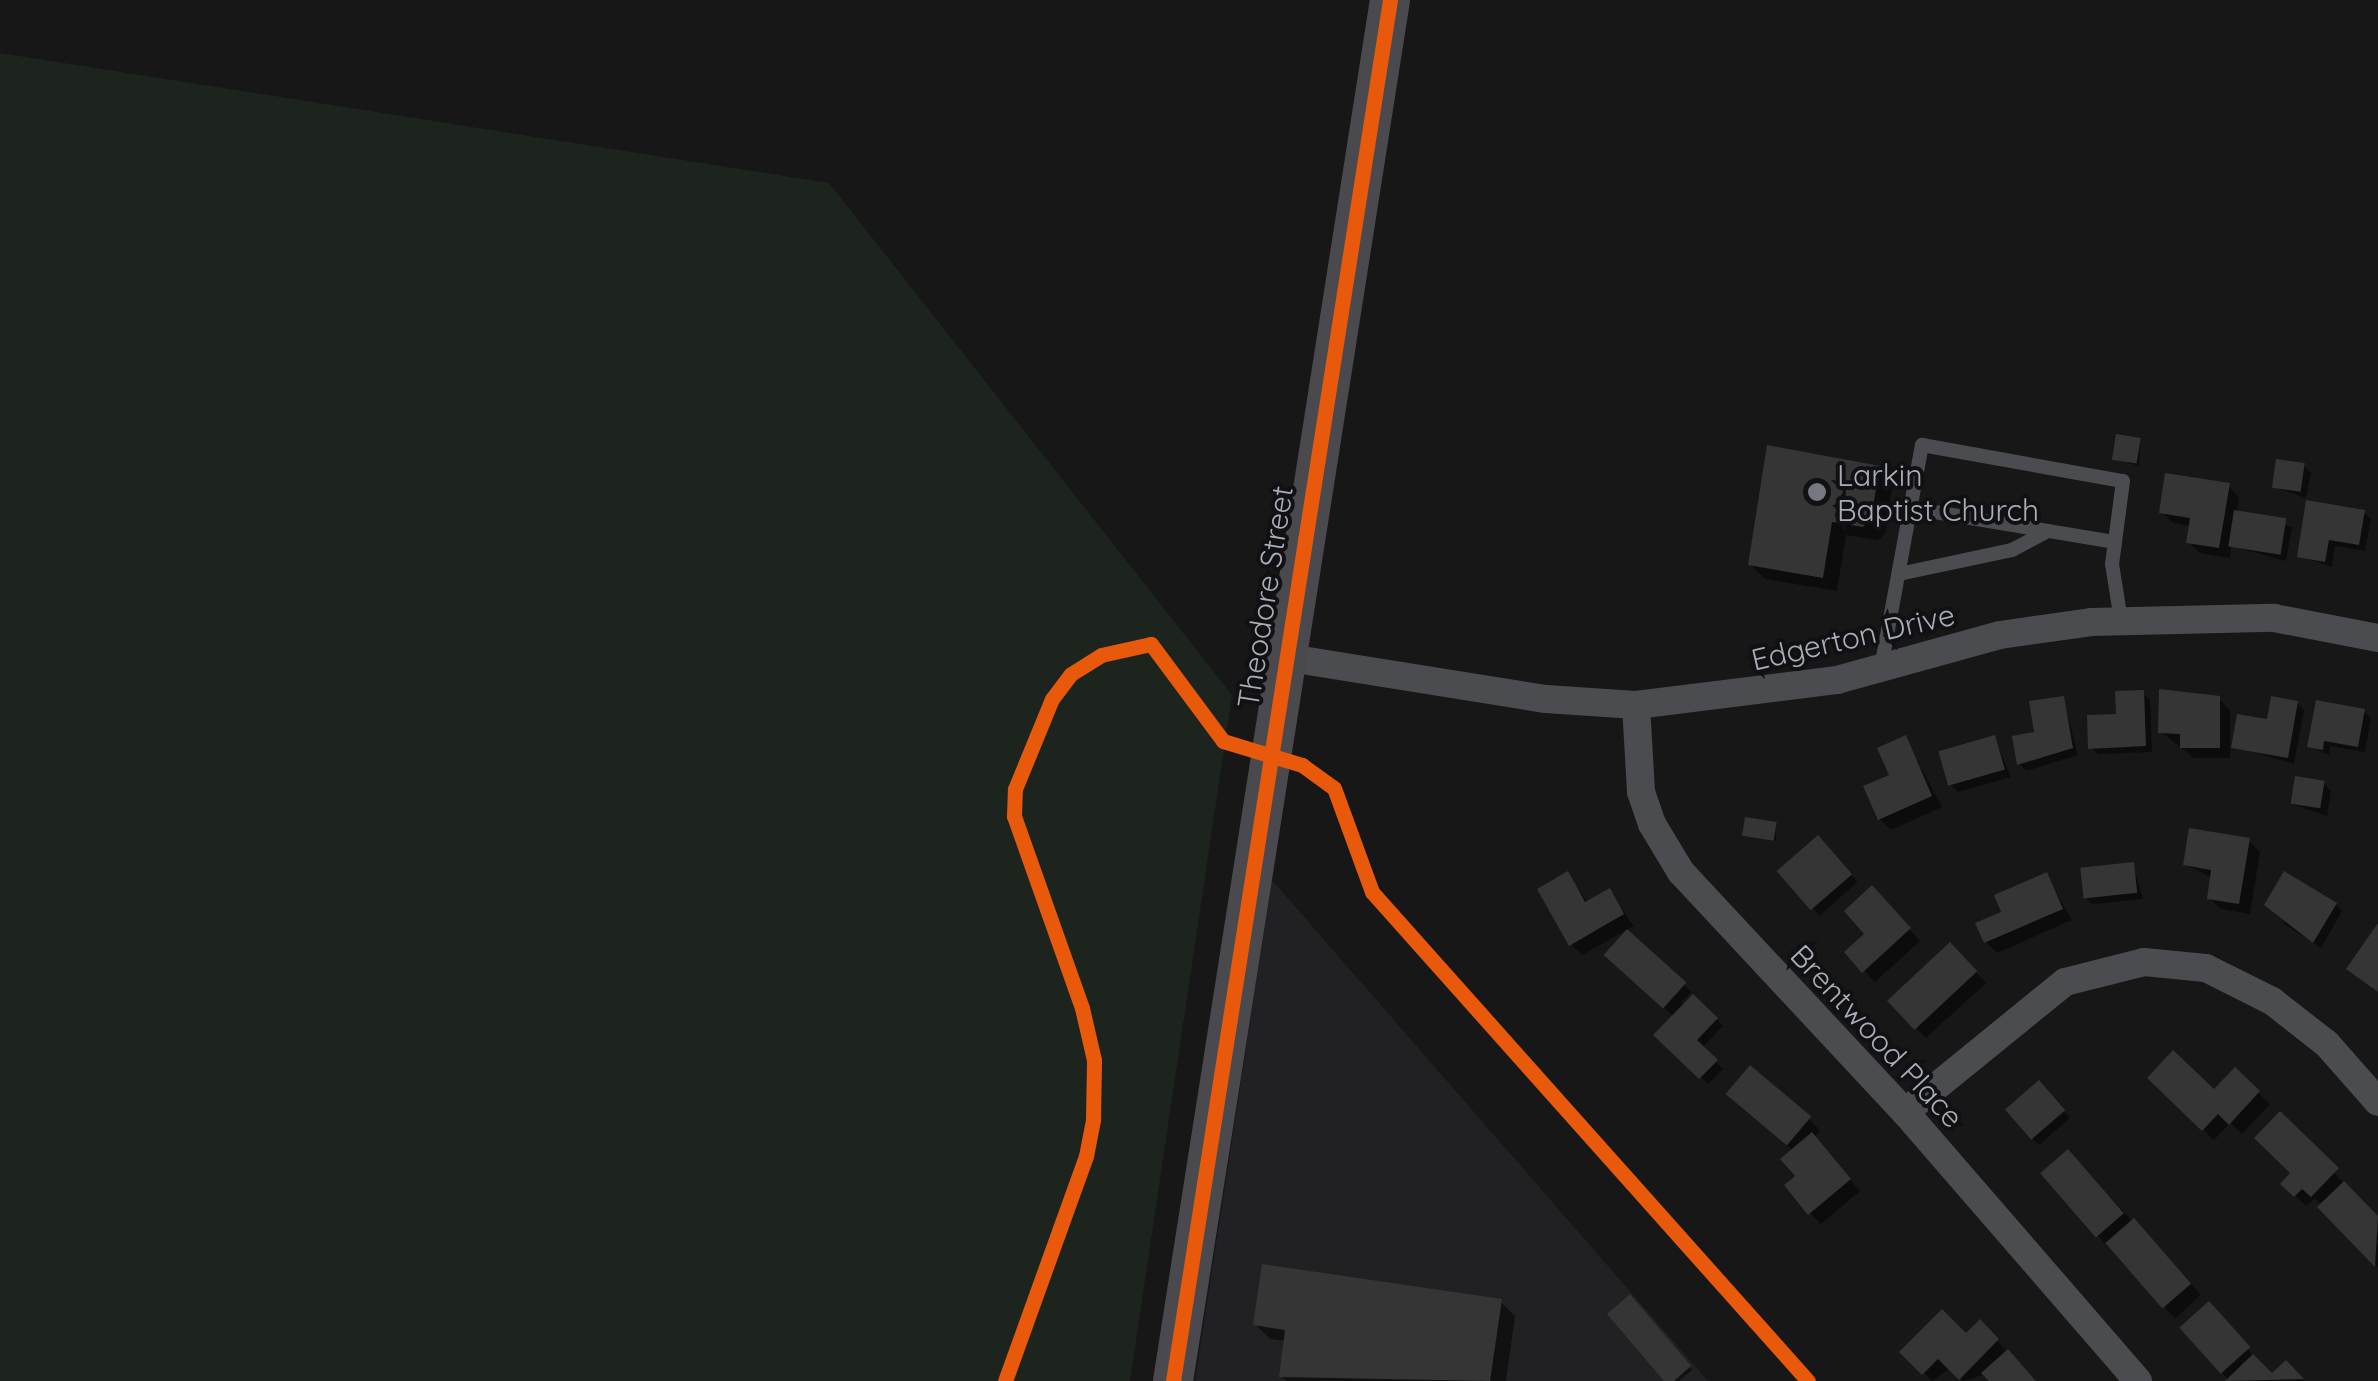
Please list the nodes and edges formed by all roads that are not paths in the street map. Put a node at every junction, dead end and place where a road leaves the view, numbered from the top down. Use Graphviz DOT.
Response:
graph roads {
  1 [pos="1390,0"];
  2 [pos="1911,508"];
  3 [pos="2048,531"];
  4 [pos="2115,542"];
  5 [pos="1898,574"];
  6 [pos="2121,620"];
  7 [pos="2378,638"];
  8 [pos="1282,656"];
  9 [pos="1881,668"];
  10 [pos="1636,705"];
  11 [pos="2373,1088"];
  12 [pos="1905,1112"];
  13 [pos="1173,1381"];
  14 [pos="2138,1381"];
  1 -- 8 [label="street, Theodore Street"];
  2 -- 3 [label="lane"];
  2 -- 4 [label="lane"];
  2 -- 5 [label="lane"];
  3 -- 4 [label="lane"];
  3 -- 5 [label="lane"];
  4 -- 6 [label="lane"];
  5 -- 9 [label="lane"];
  6 -- 7 [label="street, Edgerton Drive"];
  6 -- 9 [label="street, Edgerton Drive"];
  8 -- 10 [label="street, Edgerton Drive"];
  8 -- 13 [label="street, Theodore Street"];
  9 -- 10 [label="street, Edgerton Drive"];
  10 -- 12 [label="street, Brentwood Place"];
  11 -- 12 [label="street"];
  12 -- 14 [label="street, Brentwood Place"];
}
